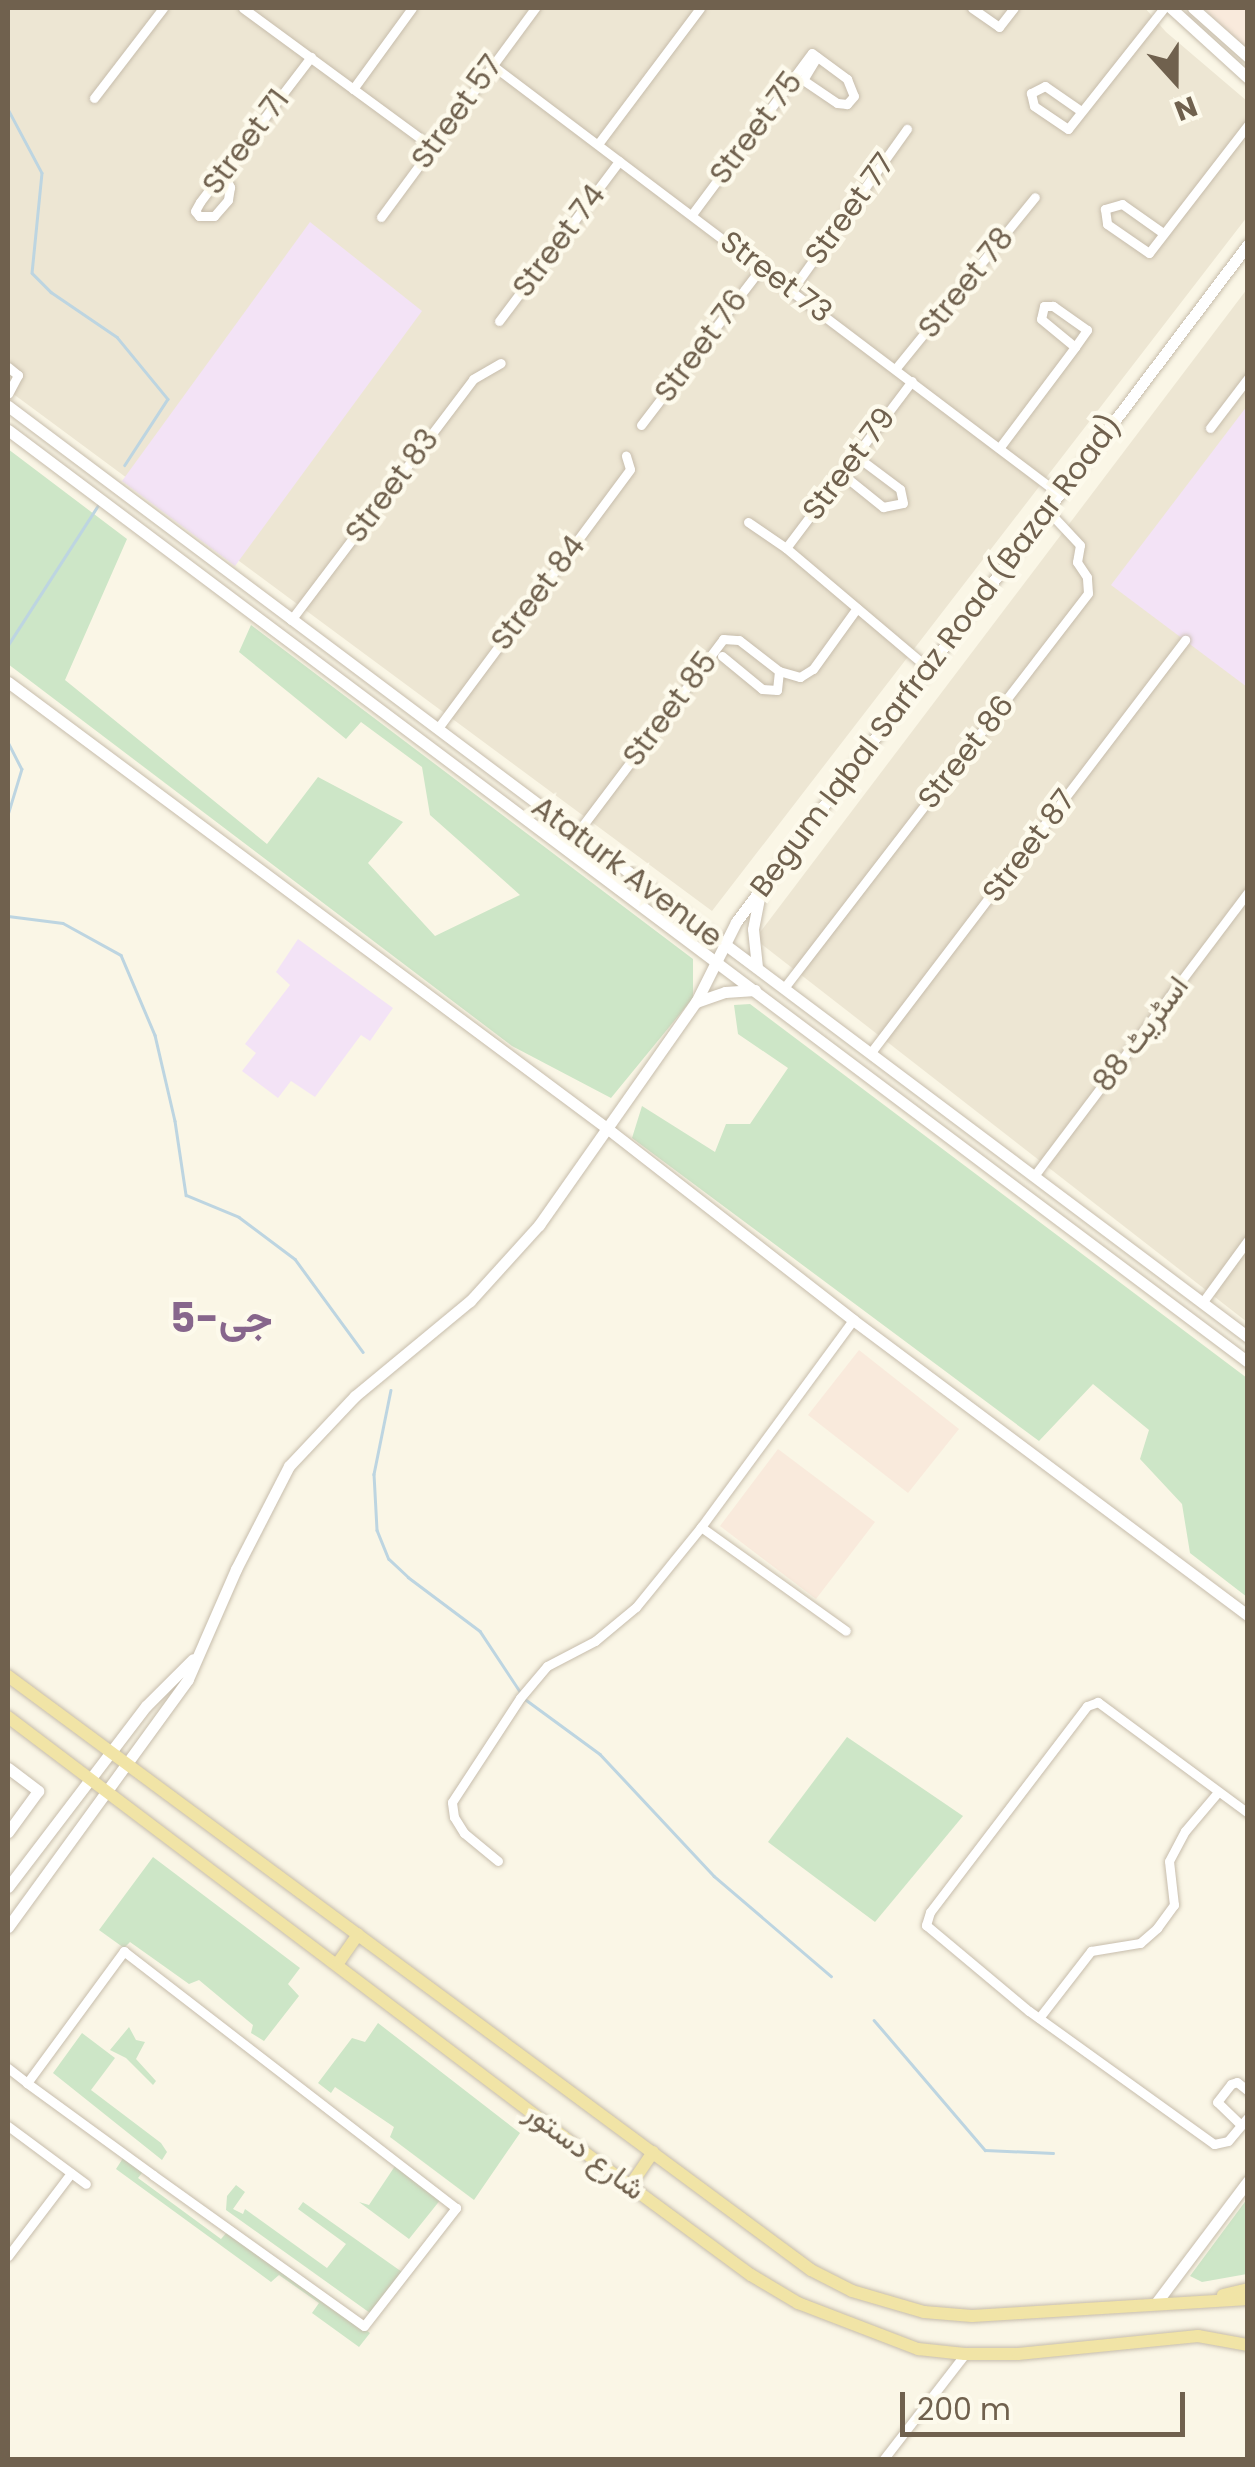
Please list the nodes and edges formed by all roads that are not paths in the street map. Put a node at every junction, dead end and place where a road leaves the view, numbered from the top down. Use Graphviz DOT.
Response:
graph roads {
  1 [pos="163,8"];
  2 [pos="412,8"];
  3 [pos="534,8"];
  4 [pos="700,8"];
  5 [pos="972,8"];
  6 [pos="1012,8"];
  7 [pos="1167,8"];
  8 [pos="1193,8"];
  9 [pos="251,10"];
  10 [pos="1245,49"];
  11 [pos="310,57"];
  12 [pos="817,57"];
  13 [pos="492,65"];
  14 [pos="1248,78"];
  15 [pos="353,89"];
  16 [pos="94,98"];
  17 [pos="1082,111"];
  18 [pos="1248,125"];
  19 [pos="908,129"];
  20 [pos="598,144"];
  21 [pos="432,147"];
  22 [pos="619,161"];
  23 [pos="224,172"];
  24 [pos="1035,197"];
  25 [pos="693,214"];
  26 [pos="380,217"];
  27 [pos="1163,233"];
  28 [pos="1248,244"];
  29 [pos="762,266"];
  30 [pos="792,290"];
  31 [pos="499,320"];
  32 [pos="1075,347"];
  33 [pos="500,363"];
  34 [pos="8,367"];
  35 [pos="896,368"];
  36 [pos="1248,378"];
  37 [pos="912,381"];
  38 [pos="8,394"];
  39 [pos="8,406"];
  40 [pos="641,425"];
  41 [pos="1210,428"];
  42 [pos="8,430"];
  43 [pos="1000,446"];
  44 [pos="626,456"];
  45 [pos="856,456"];
  46 [pos="842,474"];
  47 [pos="1058,493"];
  48 [pos="1050,512"];
  49 [pos="748,522"];
  50 [pos="786,548"];
  51 [pos="257,594"];
  52 [pos="857,608"];
  53 [pos="246,610"];
  54 [pos="291,620"];
  55 [pos="1186,640"];
  56 [pos="722,656"];
  57 [pos="929,669"];
  58 [pos="779,672"];
  59 [pos="8,682"];
  60 [pos="438,728"];
  61 [pos="577,833"];
  62 [pos="760,890"];
  63 [pos="1248,892"];
  64 [pos="725,946"];
  65 [pos="718,964"];
  66 [pos="756,967"];
  67 [pos="784,988"];
  68 [pos="755,990"];
  69 [pos="696,1002"];
  70 [pos="872,1052"];
  71 [pos="608,1129"];
  72 [pos="1034,1176"];
  73 [pos="1248,1240"];
  74 [pos="1168,1276"];
  75 [pos="1155,1293"];
  76 [pos="1202,1303"];
  77 [pos="852,1320"];
  78 [pos="1248,1338"];
  79 [pos="1248,1362"];
  80 [pos="700,1527"];
  81 [pos="1248,1616"];
  82 [pos="846,1631"];
  83 [pos="196,1656"];
  84 [pos="8,1676"];
  85 [pos="8,1717"];
  86 [pos="110,1753"];
  87 [pos="128,1764"];
  88 [pos="8,1768"];
  89 [pos="89,1777"];
  90 [pos="109,1791"];
  91 [pos="1218,1792"];
  92 [pos="1248,1813"];
  93 [pos="8,1832"];
  94 [pos="498,1861"];
  95 [pos="8,1887"];
  96 [pos="8,1927"];
  97 [pos="358,1934"];
  98 [pos="338,1964"];
  99 [pos="1039,2018"];
  100 [pos="8,2068"];
  101 [pos="27,2082"];
  102 [pos="1248,2090"];
  103 [pos="1244,2121"];
  104 [pos="8,2126"];
  105 [pos="653,2152"];
  106 [pos="71,2173"];
  107 [pos="1248,2182"];
  108 [pos="86,2184"];
  109 [pos="630,2186"];
  110 [pos="8,2256"];
  111 [pos="1248,2289"];
  112 [pos="1248,2300"];
  113 [pos="1202,2301"];
  114 [pos="1156,2303"];
  115 [pos="1248,2344"];
  116 [pos="965,2354"];
  117 [pos="883,2460"];
  1 -- 16 [label="street"];
  2 -- 15 [label="street"];
  3 -- 13 [label="street, Street 57"];
  4 -- 20 [label="street"];
  5 -- 6 [label="street"];
  7 -- 14 [label="street"];
  7 -- 17 [label="street"];
  8 -- 10 [label="street"];
  9 -- 11 [label="street"];
  11 -- 15 [label="street"];
  11 -- 23 [label="street, Street 71"];
  12 -- 12 [label="street, Street 75"];
  12 -- 25 [label="street, Street 75"];
  13 -- 20 [label="street, Street 73"];
  13 -- 21 [label="street, Street 57"];
  15 -- 21 [label="street"];
  17 -- 17 [label="street"];
  18 -- 27 [label="street"];
  19 -- 30 [label="street, Street 77"];
  20 -- 22 [label="street, Street 73"];
  21 -- 26 [label="street, Street 57"];
  22 -- 25 [label="street, Street 73"];
  22 -- 31 [label="street, Street 74"];
  23 -- 23 [label="street, Street 71"];
  24 -- 35 [label="street, Street 78"];
  25 -- 29 [label="street, Street 73"];
  27 -- 27 [label="street"];
  28 -- 47 [label="street, Begum Iqbal Sarfraz Road (Bazar Road)"];
  29 -- 30 [label="street, Street 73"];
  29 -- 40 [label="street, Street 76"];
  30 -- 35 [label="street, Street 73"];
  32 -- 32 [label="street"];
  32 -- 43 [label="street"];
  33 -- 54 [label="street, Street 83"];
  34 -- 38 [label="street"];
  35 -- 37 [label="street, Street 73"];
  36 -- 41 [label="street"];
  37 -- 43 [label="street, Street 73"];
  37 -- 45 [label="street, Street 79"];
  39 -- 51 [label="street, Ataturk Avenue"];
  42 -- 53 [label="street, Ataturk Avenue"];
  43 -- 47 [label="street, Street 73"];
  44 -- 60 [label="street, Street 84"];
  45 -- 46 [label="street, Street 79"];
  45 -- 46 [label="street"];
  46 -- 50 [label="street, Street 79"];
  47 -- 48 [label="street, Begum Iqbal Sarfraz Road (Bazar Road)"];
  48 -- 57 [label="street, Begum Iqbal Sarfraz Road (Bazar Road)"];
  48 -- 67 [label="street, Street 86"];
  49 -- 50 [label="street"];
  50 -- 52 [label="street"];
  51 -- 53 [label="street"];
  51 -- 54 [label="street, Ataturk Avenue"];
  52 -- 57 [label="street"];
  52 -- 58 [label="street"];
  53 -- 65 [label="street, Ataturk Avenue"];
  54 -- 60 [label="street, Ataturk Avenue"];
  55 -- 70 [label="street, Street 87"];
  56 -- 58 [label="street"];
  57 -- 62 [label="street, Begum Iqbal Sarfraz Road (Bazar Road)"];
  58 -- 61 [label="street, Street 85"];
  59 -- 71 [label="street"];
  60 -- 61 [label="street, Ataturk Avenue"];
  61 -- 64 [label="street, Ataturk Avenue"];
  62 -- 64 [label="street, Begum Iqbal Sarfraz Road (Bazar Road)"];
  62 -- 66 [label="street"];
  63 -- 72 [label="street, اسٹریٹ 88"];
  64 -- 65 [label="street, Begum Iqbal Sarfraz Road (Bazar Road)"];
  64 -- 66 [label="street, Ataturk Avenue"];
  65 -- 68 [label="street, Ataturk Avenue"];
  65 -- 69 [label="street, Begum Iqbal Sarfraz Road (Bazar Road)"];
  66 -- 67 [label="street, Ataturk Avenue"];
  67 -- 70 [label="street, Ataturk Avenue"];
  68 -- 69 [label="street"];
  68 -- 75 [label="street, Ataturk Avenue"];
  69 -- 71 [label="street, Begum Iqbal Sarfraz Road (Bazar Road)"];
  70 -- 72 [label="street, Ataturk Avenue"];
  71 -- 77 [label="street"];
  71 -- 83 [label="street, Begum Iqbal Sarfraz Road (Bazar Road)"];
  72 -- 74 [label="street, Ataturk Avenue"];
  73 -- 76 [label="street"];
  74 -- 75 [label="street"];
  74 -- 76 [label="street, Ataturk Avenue"];
  75 -- 79 [label="street, Ataturk Avenue"];
  76 -- 78 [label="street, Ataturk Avenue"];
  77 -- 80 [label="street"];
  77 -- 81 [label="street"];
  80 -- 82 [label="street"];
  80 -- 94 [label="street"];
  83 -- 86 [label="street"];
  83 -- 87 [label="street, Begum Iqbal Sarfraz Road (Bazar Road)"];
  84 -- 86 [label="main road, شارع دستور"];
  85 -- 89 [label="main road, شارع دستور"];
  86 -- 87 [label="main road, شارع دستور"];
  86 -- 89 [label="street"];
  87 -- 90 [label="street, Begum Iqbal Sarfraz Road (Bazar Road)"];
  87 -- 97 [label="main road, شارع دستور"];
  88 -- 93 [label="street"];
  89 -- 90 [label="main road, شارع دستور"];
  89 -- 95 [label="street"];
  90 -- 96 [label="street, Begum Iqbal Sarfraz Road (Bazar Road)"];
  90 -- 98 [label="main road, شارع دستور"];
  91 -- 92 [label="street"];
  91 -- 99 [label="street"];
  91 -- 99 [label="street"];
  97 -- 98 [label="main road"];
  97 -- 105 [label="main road, شارع دستور"];
  98 -- 109 [label="main road, شارع دستور"];
  99 -- 103 [label="street"];
  100 -- 101 [label="street"];
  101 -- 101 [label="street"];
  102 -- 103 [label="street"];
  104 -- 106 [label="street"];
  105 -- 109 [label="main road"];
  105 -- 114 [label="main road, شارع دستور"];
  106 -- 108 [label="street"];
  106 -- 110 [label="street"];
  107 -- 114 [label="street"];
  109 -- 116 [label="main road, شارع دستور"];
  111 -- 113 [label="main road"];
  112 -- 113 [label="main road, شارع دستور"];
  113 -- 114 [label="main road, شارع دستور"];
  115 -- 116 [label="main road, شارع دستور"];
  116 -- 117 [label="street"];
}
